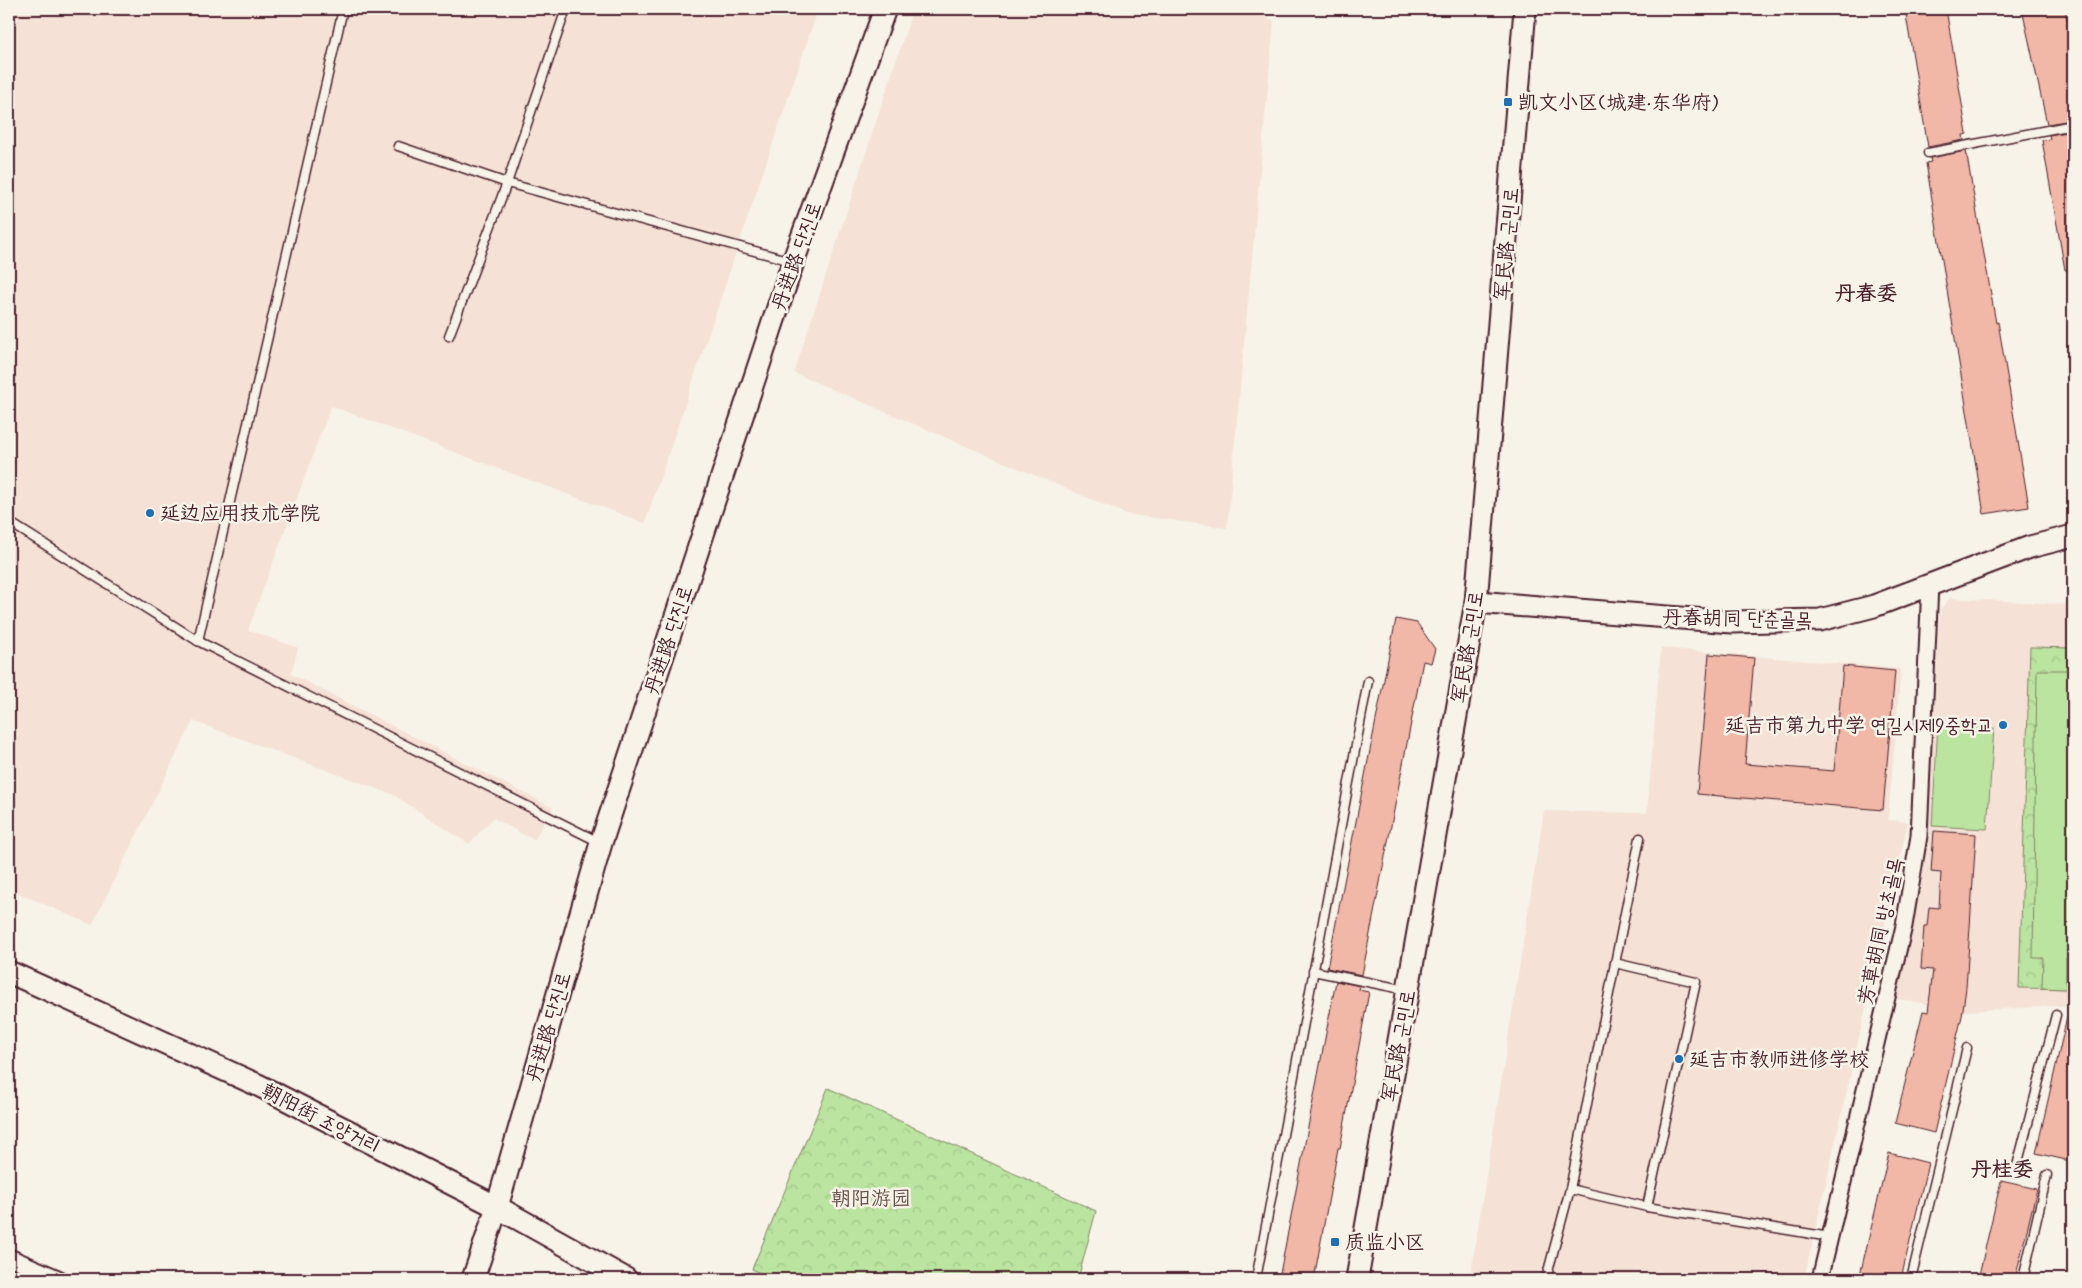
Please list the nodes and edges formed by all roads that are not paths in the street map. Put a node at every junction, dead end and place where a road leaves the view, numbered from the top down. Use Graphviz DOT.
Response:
graph roads {
  1 [pos="343,9"];
  2 [pos="566,9"];
  3 [pos="885,9"];
  4 [pos="1525,9"];
  5 [pos="2073,125"];
  6 [pos="398,146"];
  7 [pos="1928,153"];
  8 [pos="507,183"];
  9 [pos="793,262"];
  10 [pos="449,336"];
  11 [pos="9,522"];
  12 [pos="2073,536"];
  13 [pos="1930,584"];
  14 [pos="1476,602"];
  15 [pos="198,641"];
  16 [pos="1368,681"];
  17 [pos="1640,838"];
  18 [pos="601,843"];
  19 [pos="1615,963"];
  20 [pos="9,972"];
  21 [pos="1313,972"];
  22 [pos="1408,990"];
  23 [pos="2056,1016"];
  24 [pos="1967,1048"];
  25 [pos="2017,1166"];
  26 [pos="2047,1175"];
  27 [pos="1570,1188"];
  28 [pos="497,1207"];
  29 [pos="1647,1207"];
  30 [pos="1830,1238"];
  31 [pos="9,1257"];
  32 [pos="60,1279"];
  33 [pos="473,1279"];
  34 [pos="626,1279"];
  35 [pos="1256,1279"];
  36 [pos="1357,1279"];
  37 [pos="1546,1279"];
  38 [pos="1820,1279"];
  39 [pos="1911,1279"];
  40 [pos="2023,1279"];
  1 -- 15 [label="lane"];
  2 -- 8 [label="lane"];
  3 -- 9 [label="street, 丹进路 단진로"];
  4 -- 14 [label="street, 军民路 군민로"];
  5 -- 7 [label="lane"];
  6 -- 8 [label="lane"];
  8 -- 9 [label="lane"];
  8 -- 10 [label="lane"];
  9 -- 18 [label="street, 丹进路 단진로"];
  11 -- 15 [label="lane"];
  12 -- 13 [label="street, 丹春胡同 단춘골목"];
  13 -- 14 [label="street, 丹春胡同 단춘골목"];
  13 -- 30 [label="street, 芳草胡同 방초골목"];
  14 -- 22 [label="street, 军民路 군민로"];
  15 -- 18 [label="lane"];
  16 -- 21 [label="lane"];
  17 -- 19 [label="lane"];
  18 -- 28 [label="street, 丹进路 단진로"];
  19 -- 27 [label="lane"];
  19 -- 29 [label="lane"];
  20 -- 28 [label="street, 朝阳街 조양거리"];
  21 -- 22 [label="lane"];
  21 -- 35 [label="lane"];
  22 -- 36 [label="street, 军民路 군민로"];
  23 -- 25 [label="lane"];
  24 -- 39 [label="lane"];
  26 -- 40 [label="lane"];
  27 -- 29 [label="lane"];
  27 -- 37 [label="lane"];
  28 -- 33 [label="street, 丹进路 단진로"];
  28 -- 34 [label="street, 朝阳街 조양거리"];
  29 -- 30 [label="lane"];
  30 -- 38 [label="street, 芳草胡同 방초골목"];
  31 -- 32 [label="street"];
}
